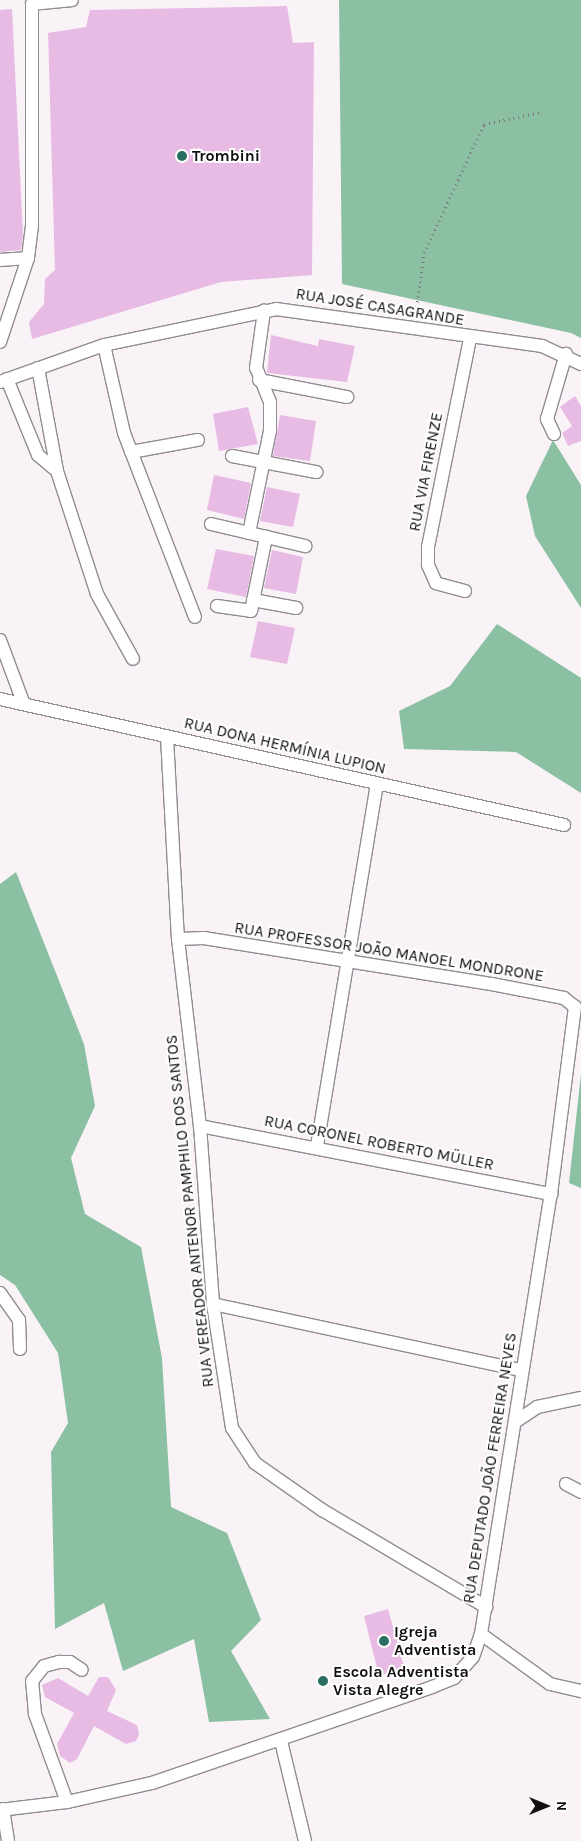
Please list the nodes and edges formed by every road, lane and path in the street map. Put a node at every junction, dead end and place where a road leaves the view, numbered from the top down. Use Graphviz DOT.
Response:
graph roads {
  1 [pos="72,0"];
  2 [pos="28,2"];
  3 [pos="542,112"];
  4 [pos="28,258"];
  5 [pos="0,260"];
  6 [pos="264,311"];
  7 [pos="413,331"];
  8 [pos="470,338"];
  9 [pos="0,342"];
  10 [pos="104,345"];
  11 [pos="566,354"];
  12 [pos="581,364"];
  13 [pos="38,368"];
  14 [pos="4,380"];
  15 [pos="259,380"];
  16 [pos="347,397"];
  17 [pos="554,434"];
  18 [pos="198,440"];
  19 [pos="131,452"];
  20 [pos="232,456"];
  21 [pos="264,462"];
  22 [pos="58,472"];
  23 [pos="316,472"];
  24 [pos="211,524"];
  25 [pos="249,533"];
  26 [pos="266,537"];
  27 [pos="305,546"];
  28 [pos="464,591"];
  29 [pos="253,600"];
  30 [pos="217,606"];
  31 [pos="296,608"];
  32 [pos="195,617"];
  33 [pos="0,640"];
  34 [pos="133,658"];
  35 [pos="0,699"];
  36 [pos="23,702"];
  37 [pos="167,737"];
  38 [pos="377,784"];
  39 [pos="564,825"];
  40 [pos="178,939"];
  41 [pos="349,962"];
  42 [pos="576,1024"];
  43 [pos="200,1126"];
  44 [pos="317,1146"];
  45 [pos="551,1194"];
  46 [pos="0,1293"];
  47 [pos="213,1304"];
  48 [pos="20,1349"];
  49 [pos="521,1370"];
  50 [pos="581,1398"];
  51 [pos="515,1422"];
  52 [pos="566,1484"];
  53 [pos="581,1492"];
  54 [pos="486,1607"];
  55 [pos="481,1634"];
  56 [pos="82,1670"];
  57 [pos="581,1691"];
  58 [pos="281,1741"];
  59 [pos="66,1802"];
  60 [pos="1,1810"];
  61 [pos="8,1841"];
  62 [pos="305,1841"];
  1 -- 2 [label="street"];
  2 -- 4 [label="street"];
  3 -- 7 [label="path"];
  4 -- 5 [label="street"];
  4 -- 9 [label="street"];
  6 -- 7 [label="street, RUA JOSÉ CASAGRANDE"];
  6 -- 10 [label="street, RUA JOSÉ CASAGRANDE"];
  6 -- 15 [label="street"];
  7 -- 8 [label="street, RUA JOSÉ CASAGRANDE"];
  8 -- 11 [label="street, RUA JOSÉ CASAGRANDE"];
  8 -- 28 [label="street, RUA VIA FIRENZE"];
  10 -- 13 [label="street, RUA JOSÉ CASAGRANDE"];
  10 -- 19 [label="street"];
  11 -- 12 [label="street, RUA JOSÉ CASAGRANDE"];
  11 -- 17 [label="street"];
  13 -- 14 [label="street, RUA JOSÉ CASAGRANDE"];
  13 -- 22 [label="street"];
  14 -- 22 [label="street"];
  15 -- 16 [label="street"];
  15 -- 21 [label="street"];
  18 -- 19 [label="street"];
  19 -- 32 [label="street"];
  20 -- 21 [label="street"];
  21 -- 23 [label="street"];
  21 -- 25 [label="street"];
  22 -- 34 [label="street"];
  24 -- 25 [label="street"];
  25 -- 26 [label="street"];
  26 -- 27 [label="street"];
  26 -- 29 [label="street"];
  29 -- 30 [label="street"];
  29 -- 31 [label="street"];
  33 -- 36 [label="street"];
  35 -- 36 [label="street, RUA DONA HERMÍNIA LUPION"];
  36 -- 37 [label="street, RUA DONA HERMÍNIA LUPION"];
  37 -- 38 [label="street, RUA DONA HERMÍNIA LUPION"];
  37 -- 40 [label="street, RUA VEREADOR ANTENOR PAMPHILO DOS SANTOS"];
  38 -- 39 [label="street, RUA DONA HERMÍNIA LUPION"];
  38 -- 41 [label="street"];
  40 -- 41 [label="street, RUA PROFESSOR JOÃO MANOEL MONDRONE"];
  40 -- 43 [label="street, RUA VEREADOR ANTENOR PAMPHILO DOS SANTOS"];
  41 -- 42 [label="street, RUA PROFESSOR JOÃO MANOEL MONDRONE"];
  41 -- 44 [label="street"];
  42 -- 45 [label="street, RUA DEPUTADO JOÃO FERREIRA NEVES"];
  43 -- 44 [label="street, RUA CORONEL ROBERTO MÜLLER"];
  43 -- 47 [label="street, RUA VEREADOR ANTENOR PAMPHILO DOS SANTOS"];
  44 -- 45 [label="street, RUA CORONEL ROBERTO MÜLLER"];
  45 -- 49 [label="street, RUA DEPUTADO JOÃO FERREIRA NEVES"];
  46 -- 48 [label="street"];
  47 -- 49 [label="street"];
  47 -- 54 [label="street, RUA VEREADOR ANTENOR PAMPHILO DOS SANTOS"];
  49 -- 51 [label="street, RUA DEPUTADO JOÃO FERREIRA NEVES"];
  50 -- 51 [label="street"];
  51 -- 54 [label="street, RUA DEPUTADO JOÃO FERREIRA NEVES"];
  52 -- 53 [label="street"];
  54 -- 55 [label="street, RUA DEPUTADO JOÃO FERREIRA NEVES"];
  55 -- 57 [label="street"];
  55 -- 58 [label="street, RUA DEPUTADO JOÃO FERREIRA NEVES"];
  56 -- 59 [label="street"];
  58 -- 59 [label="street, RUA DEPUTADO JOÃO FERREIRA NEVES"];
  58 -- 62 [label="street"];
  59 -- 60 [label="street, RUA DEPUTADO JOÃO FERREIRA NEVES"];
  60 -- 61 [label="street"];
}
